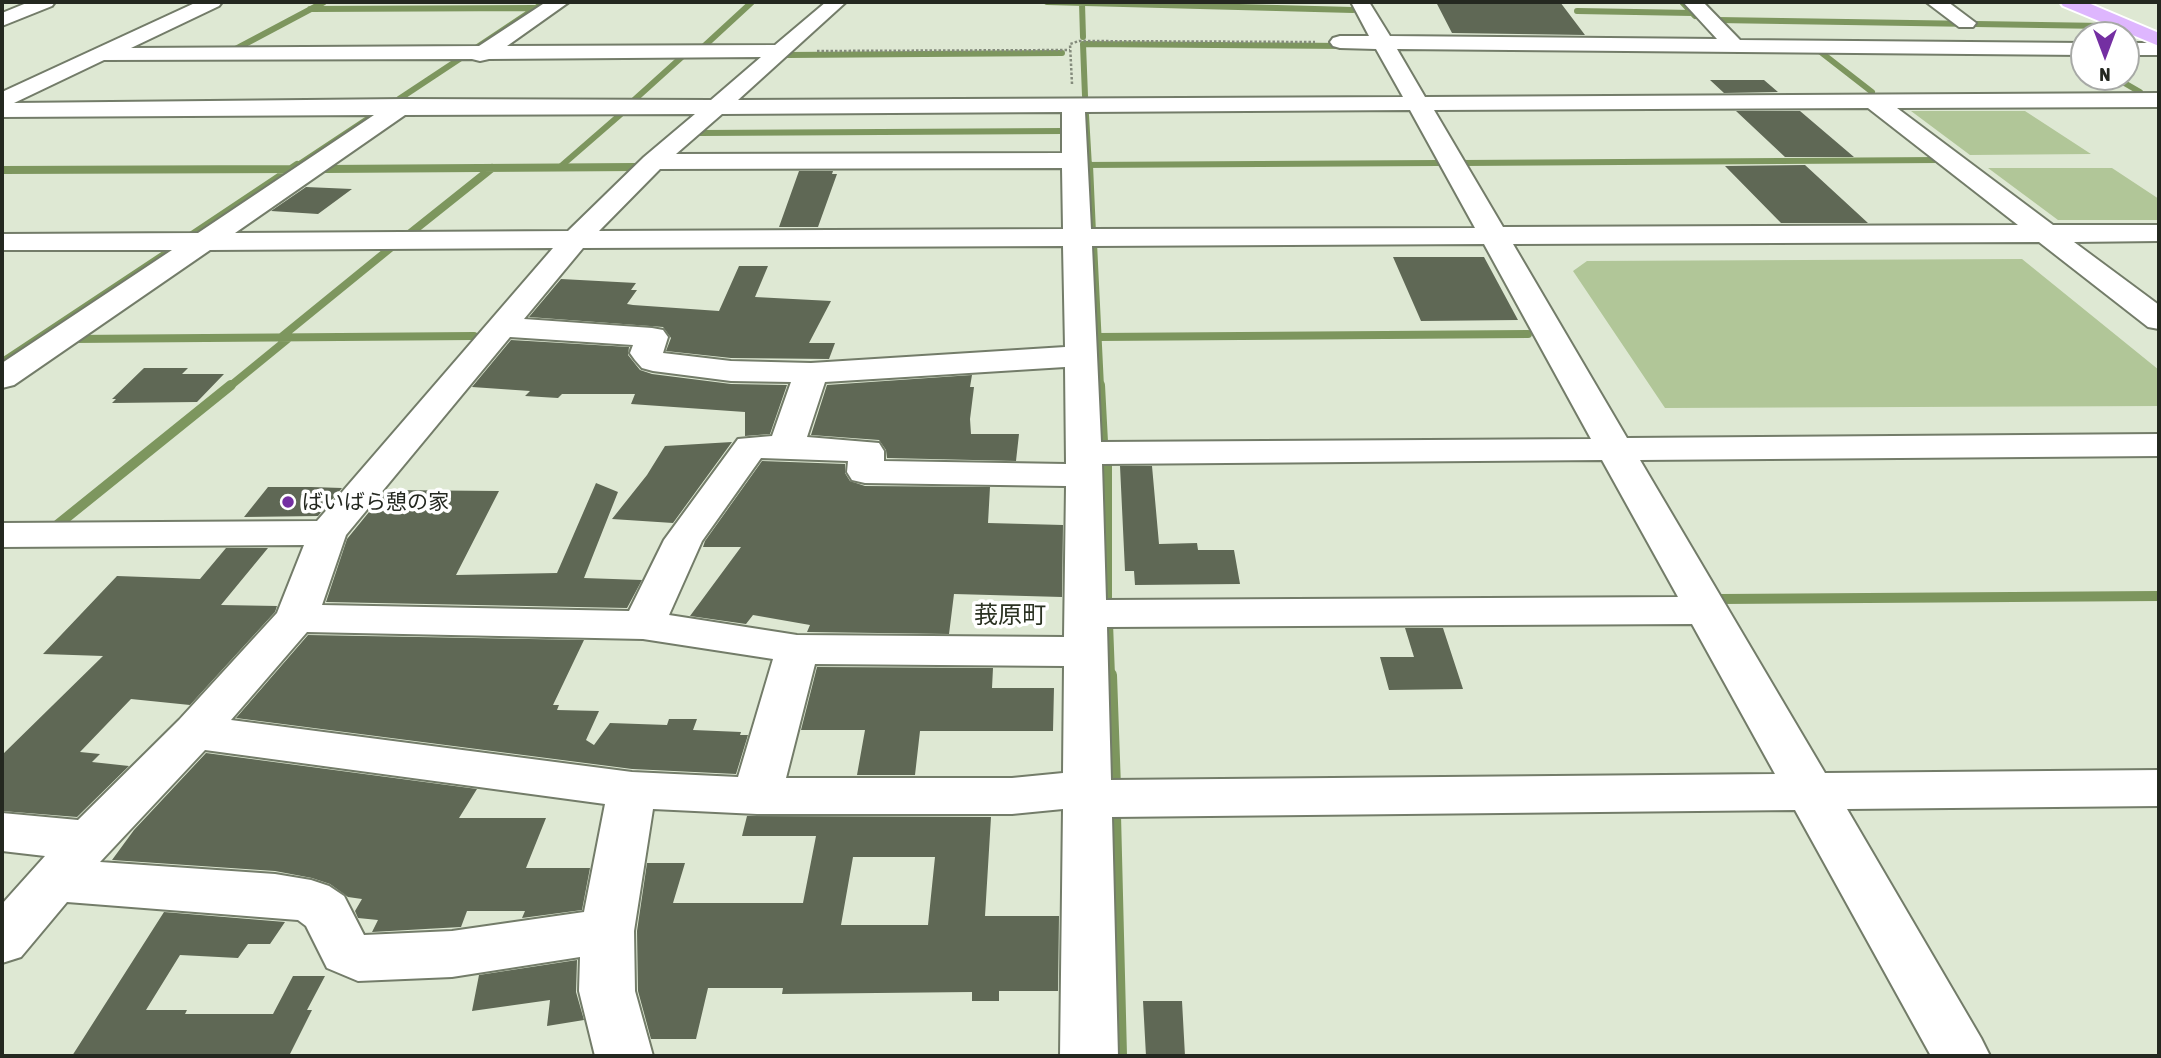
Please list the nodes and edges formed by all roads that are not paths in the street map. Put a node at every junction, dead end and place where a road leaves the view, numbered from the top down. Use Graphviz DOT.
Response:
graph roads {
  1 [pos="46,2"];
  2 [pos="212,2"];
  3 [pos="559,2"];
  4 [pos="837,2"];
  5 [pos="1360,2"];
  6 [pos="1693,2"];
  7 [pos="1936,2"];
  8 [pos="2070,2"];
  9 [pos="2096,2"];
  10 [pos="2,20"];
  11 [pos="1966,23"];
  12 [pos="2159,28"];
  13 [pos="2159,40"];
  14 [pos="1340,43"];
  15 [pos="1384,45"];
  16 [pos="1735,46"];
  17 [pos="2070,49"];
  18 [pos="2140,49"];
  19 [pos="2159,49"];
  20 [pos="781,51"];
  21 [pos="483,53"];
  22 [pos="101,54"];
  23 [pos="452,74"];
  24 [pos="431,87"];
  25 [pos="2,100"];
  26 [pos="2159,100"];
  27 [pos="1873,101"];
  28 [pos="1416,103"];
  29 [pos="1073,105"];
  30 [pos="717,107"];
  31 [pos="401,108"];
  32 [pos="2,110"];
  33 [pos="1074,160"];
  34 [pos="653,162"];
  35 [pos="2159,233"];
  36 [pos="2046,234"];
  37 [pos="1492,236"];
  38 [pos="1076,238"];
  39 [pos="575,240"];
  40 [pos="206,241"];
  41 [pos="2,242"];
  42 [pos="2159,320"];
  43 [pos="499,327"];
  44 [pos="1080,356"];
  45 [pos="8,370"];
  46 [pos="811,373"];
  47 [pos="2159,445"];
  48 [pos="786,447"];
  49 [pos="1614,449"];
  50 [pos="1084,464"];
  51 [pos="328,533"];
  52 [pos="2,535"];
  53 [pos="1706,610"];
  54 [pos="296,618"];
  55 [pos="643,625"];
  56 [pos="1085,633"];
  57 [pos="797,649"];
  58 [pos="195,732"];
  59 [pos="2159,788"];
  60 [pos="632,790"];
  61 [pos="1810,792"];
  62 [pos="1087,794"];
  63 [pos="757,796"];
  64 [pos="2,832"];
  65 [pos="89,841"];
  66 [pos="55,880"];
  67 [pos="607,931"];
  68 [pos="2,941"];
  69 [pos="624,1056"];
  70 [pos="1089,1056"];
  71 [pos="1961,1056"];
  1 -- 10 [label="street"];
  2 -- 22 [label="street"];
  3 -- 21 [label="street"];
  4 -- 20 [label="street"];
  5 -- 15 [label="street"];
  6 -- 16 [label="street"];
  7 -- 11 [label="street"];
  8 -- 13 [label="main road"];
  9 -- 12 [label="main road"];
  14 -- 15 [label="street"];
  15 -- 16 [label="street"];
  15 -- 28 [label="street"];
  16 -- 17 [label="street"];
  18 -- 19 [label="street"];
  20 -- 21 [label="street"];
  20 -- 30 [label="street"];
  21 -- 22 [label="street"];
  21 -- 23 [label="street"];
  22 -- 25 [label="street"];
  24 -- 31 [label="street"];
  26 -- 27 [label="street"];
  27 -- 28 [label="street"];
  27 -- 36 [label="street"];
  28 -- 29 [label="street"];
  28 -- 37 [label="street"];
  29 -- 30 [label="street"];
  29 -- 33 [label="street"];
  30 -- 31 [label="street"];
  30 -- 34 [label="street"];
  31 -- 32 [label="street"];
  31 -- 40 [label="street"];
  33 -- 34 [label="street"];
  33 -- 38 [label="street"];
  34 -- 39 [label="street"];
  35 -- 36 [label="street"];
  36 -- 37 [label="street"];
  36 -- 42 [label="street"];
  37 -- 38 [label="street"];
  37 -- 49 [label="street"];
  38 -- 39 [label="street"];
  38 -- 44 [label="street"];
  39 -- 40 [label="street"];
  39 -- 43 [label="street"];
  40 -- 41 [label="street"];
  40 -- 45 [label="street"];
  43 -- 46 [label="street"];
  43 -- 51 [label="street"];
  44 -- 46 [label="street"];
  44 -- 50 [label="street"];
  46 -- 48 [label="street"];
  47 -- 49 [label="street"];
  48 -- 50 [label="street"];
  48 -- 55 [label="street"];
  49 -- 50 [label="street"];
  49 -- 53 [label="street"];
  50 -- 56 [label="street"];
  51 -- 52 [label="street"];
  51 -- 54 [label="street"];
  53 -- 56 [label="street"];
  53 -- 61 [label="street"];
  54 -- 55 [label="street"];
  54 -- 58 [label="street"];
  55 -- 57 [label="street"];
  56 -- 57 [label="street"];
  56 -- 62 [label="street"];
  57 -- 63 [label="street"];
  58 -- 60 [label="street"];
  58 -- 65 [label="street"];
  59 -- 61 [label="street"];
  60 -- 63 [label="street"];
  60 -- 67 [label="street"];
  61 -- 62 [label="street"];
  61 -- 71 [label="street"];
  62 -- 63 [label="street"];
  62 -- 70 [label="street"];
  64 -- 65 [label="street"];
  65 -- 66 [label="street"];
  66 -- 67 [label="street"];
  66 -- 68 [label="street"];
  67 -- 69 [label="street"];
}
